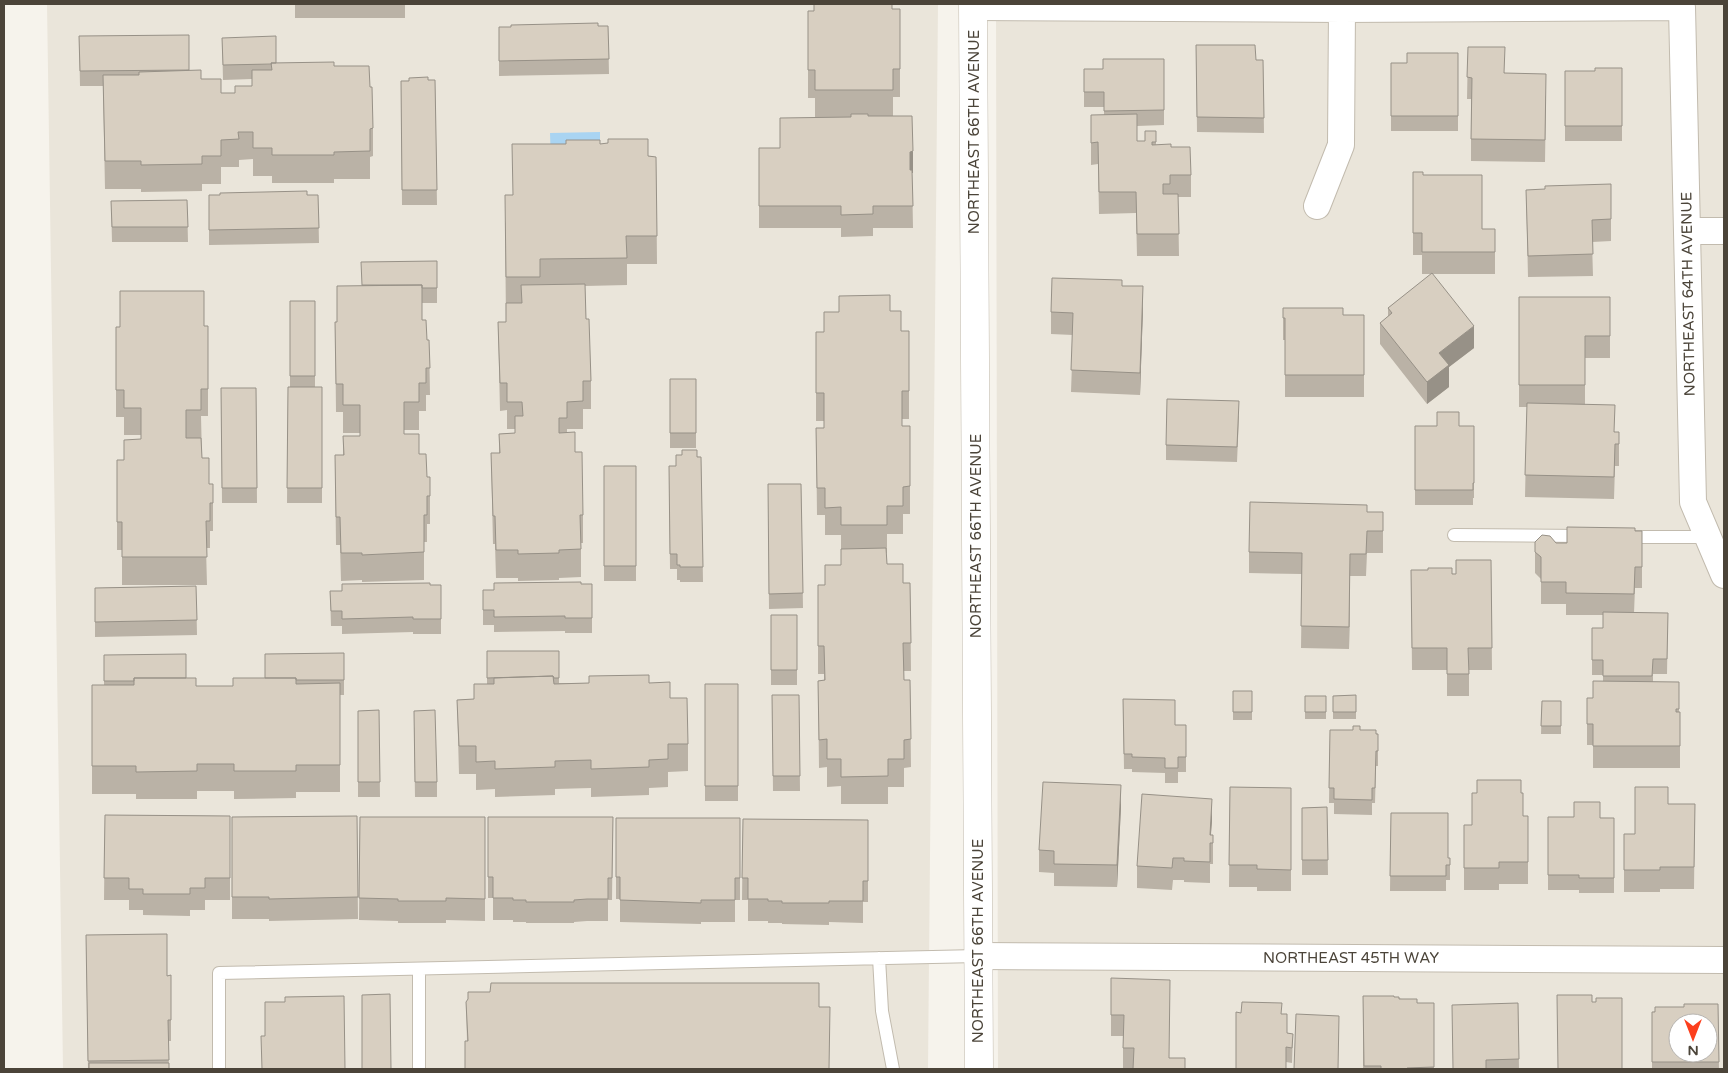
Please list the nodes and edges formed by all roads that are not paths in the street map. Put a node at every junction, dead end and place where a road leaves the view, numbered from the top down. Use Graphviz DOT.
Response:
graph roads {
  1 [pos="974,5"];
  2 [pos="1342,9"];
  3 [pos="1317,206"];
  4 [pos="1686,231"];
  5 [pos="1724,231"];
  6 [pos="1454,535"];
  7 [pos="1716,537"];
  8 [pos="1724,575"];
  9 [pos="978,956"];
  10 [pos="879,958"];
  11 [pos="1724,960"];
  12 [pos="420,969"];
  13 [pos="219,1069"];
  14 [pos="419,1069"];
  15 [pos="893,1069"];
  16 [pos="979,1069"];
  1 -- 2 [label="street"];
  1 -- 9 [label="street, NORTHEAST 66TH AVENUE"];
  2 -- 3 [label="street"];
  2 -- 4 [label="street, NORTHEAST 64TH AVENUE"];
  4 -- 5 [label="street"];
  4 -- 7 [label="street, NORTHEAST 64TH AVENUE"];
  6 -- 7 [label="lane"];
  7 -- 8 [label="street, NORTHEAST 64TH AVENUE"];
  9 -- 10 [label="lane"];
  9 -- 11 [label="street, NORTHEAST 45TH WAY"];
  9 -- 16 [label="street, NORTHEAST 66TH AVENUE"];
  10 -- 12 [label="lane"];
  10 -- 15 [label="lane"];
  12 -- 13 [label="lane"];
  12 -- 14 [label="lane"];
}
